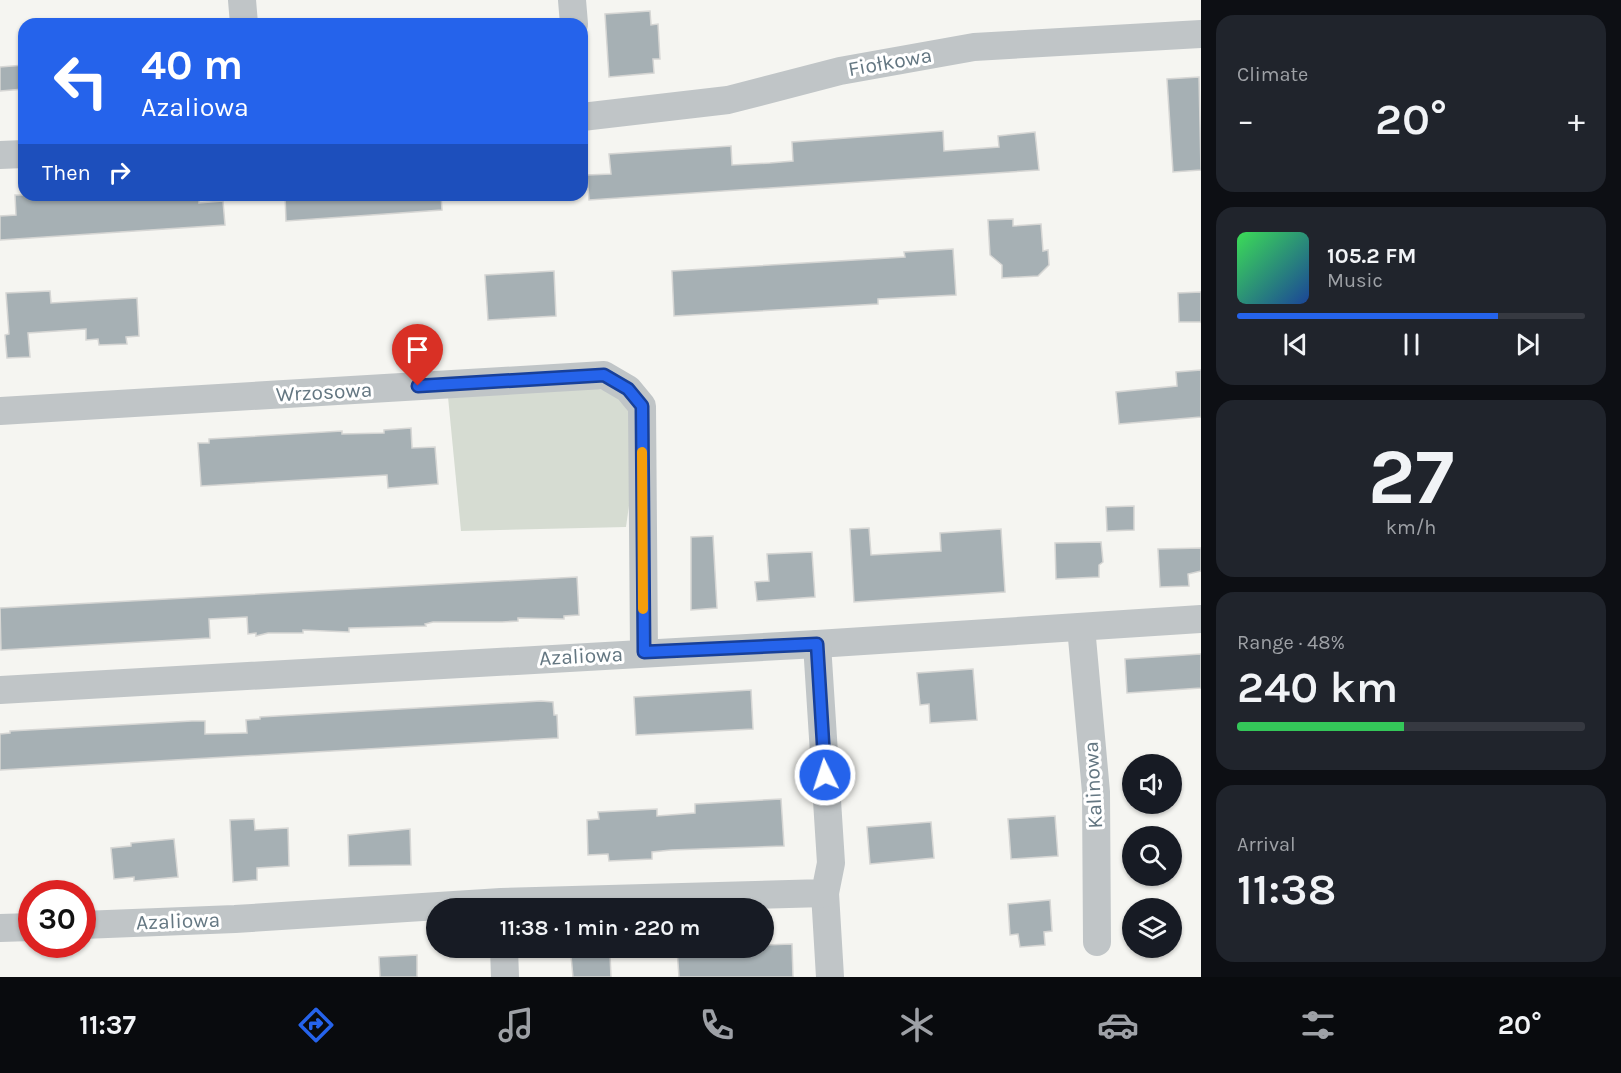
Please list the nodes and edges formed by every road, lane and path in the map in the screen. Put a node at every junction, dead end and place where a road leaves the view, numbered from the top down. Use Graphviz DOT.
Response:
graph roads {
  1 [pos="242,0"];
  2 [pos="572,0"];
  3 [pos="244,18"];
  4 [pos="574,18"];
  5 [pos="1201,34"];
  6 [pos="588,114"];
  7 [pos="18,154"];
  8 [pos="0,155"];
  9 [pos="0,411"];
  10 [pos="1201,619"];
  11 [pos="1081,627"];
  12 [pos="817,644"];
  13 [pos="644,652"];
  14 [pos="0,690"];
  15 [pos="825,893"];
  16 [pos="690,898"];
  17 [pos="426,909"];
  18 [pos="96,924"];
  19 [pos="18,927"];
  20 [pos="0,928"];
  21 [pos="1097,942"];
  22 [pos="505,958"];
  23 [pos="506,977"];
  24 [pos="830,977"];
  1 -- 3 [label="street"];
  2 -- 4 [label="street"];
  5 -- 6 [label="street, Fiołkowa"];
  7 -- 8 [label="street"];
  9 -- 13 [label="street, Wrzosowa"];
  10 -- 11 [label="street"];
  11 -- 12 [label="street"];
  11 -- 21 [label="street, Kalinowa"];
  12 -- 13 [label="street, Azaliowa"];
  12 -- 15 [label="street"];
  13 -- 14 [label="street, Azaliowa"];
  15 -- 16 [label="street, Azaliowa"];
  15 -- 24 [label="street"];
  17 -- 18 [label="street, Azaliowa"];
  19 -- 20 [label="street"];
  22 -- 23 [label="street"];
}
